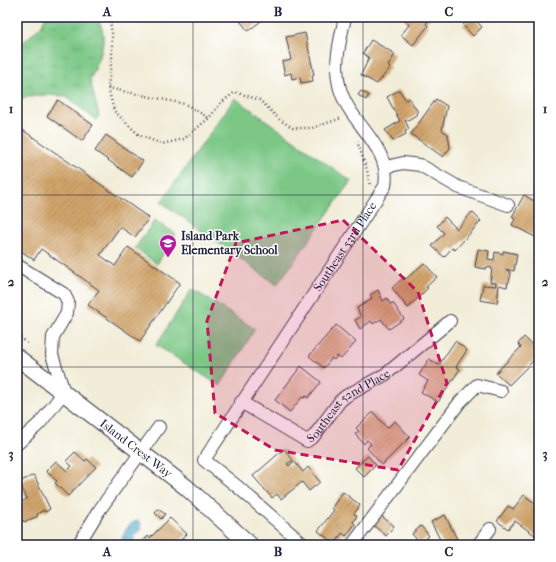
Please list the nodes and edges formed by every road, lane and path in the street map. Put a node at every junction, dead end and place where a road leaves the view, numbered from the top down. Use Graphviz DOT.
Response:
graph roads {
  1 [pos="109,17"];
  2 [pos="345,17"];
  3 [pos="108,88"];
  4 [pos="350,116"];
  5 [pos="210,118"];
  6 [pos="386,167"];
  7 [pos="378,199"];
  8 [pos="508,205"];
  9 [pos="17,265"];
  10 [pos="450,321"];
  11 [pos="17,335"];
  12 [pos="30,344"];
  13 [pos="17,357"];
  14 [pos="501,391"];
  15 [pos="64,392"];
  16 [pos="241,402"];
  17 [pos="160,427"];
  18 [pos="17,444"];
  19 [pos="142,452"];
  20 [pos="490,529"];
  21 [pos="78,545"];
  22 [pos="250,545"];
  23 [pos="304,545"];
  24 [pos="352,545"];
  25 [pos="478,545"];
  1 -- 3 [label="path"];
  2 -- 4 [label="street"];
  3 -- 5 [label="path"];
  3 -- 5 [label="path"];
  4 -- 5 [label="path"];
  4 -- 6 [label="street"];
  4 -- 7 [label="path"];
  6 -- 7 [label="street, Southeast 53rd Place"];
  6 -- 8 [label="street"];
  7 -- 16 [label="street, Southeast 53rd Place"];
  9 -- 15 [label="street"];
  10 -- 16 [label="street, Southeast 52nd Place"];
  11 -- 12 [label="path"];
  13 -- 15 [label="main road, Island Crest Way"];
  14 -- 24 [label="street"];
  15 -- 18 [label="street"];
  15 -- 19 [label="main road, Island Crest Way"];
  16 -- 23 [label="street, Southeast 53rd Place"];
  17 -- 19 [label="street"];
  19 -- 21 [label="street"];
  19 -- 22 [label="main road, Island Crest Way"];
  20 -- 25 [label="street"];
}
